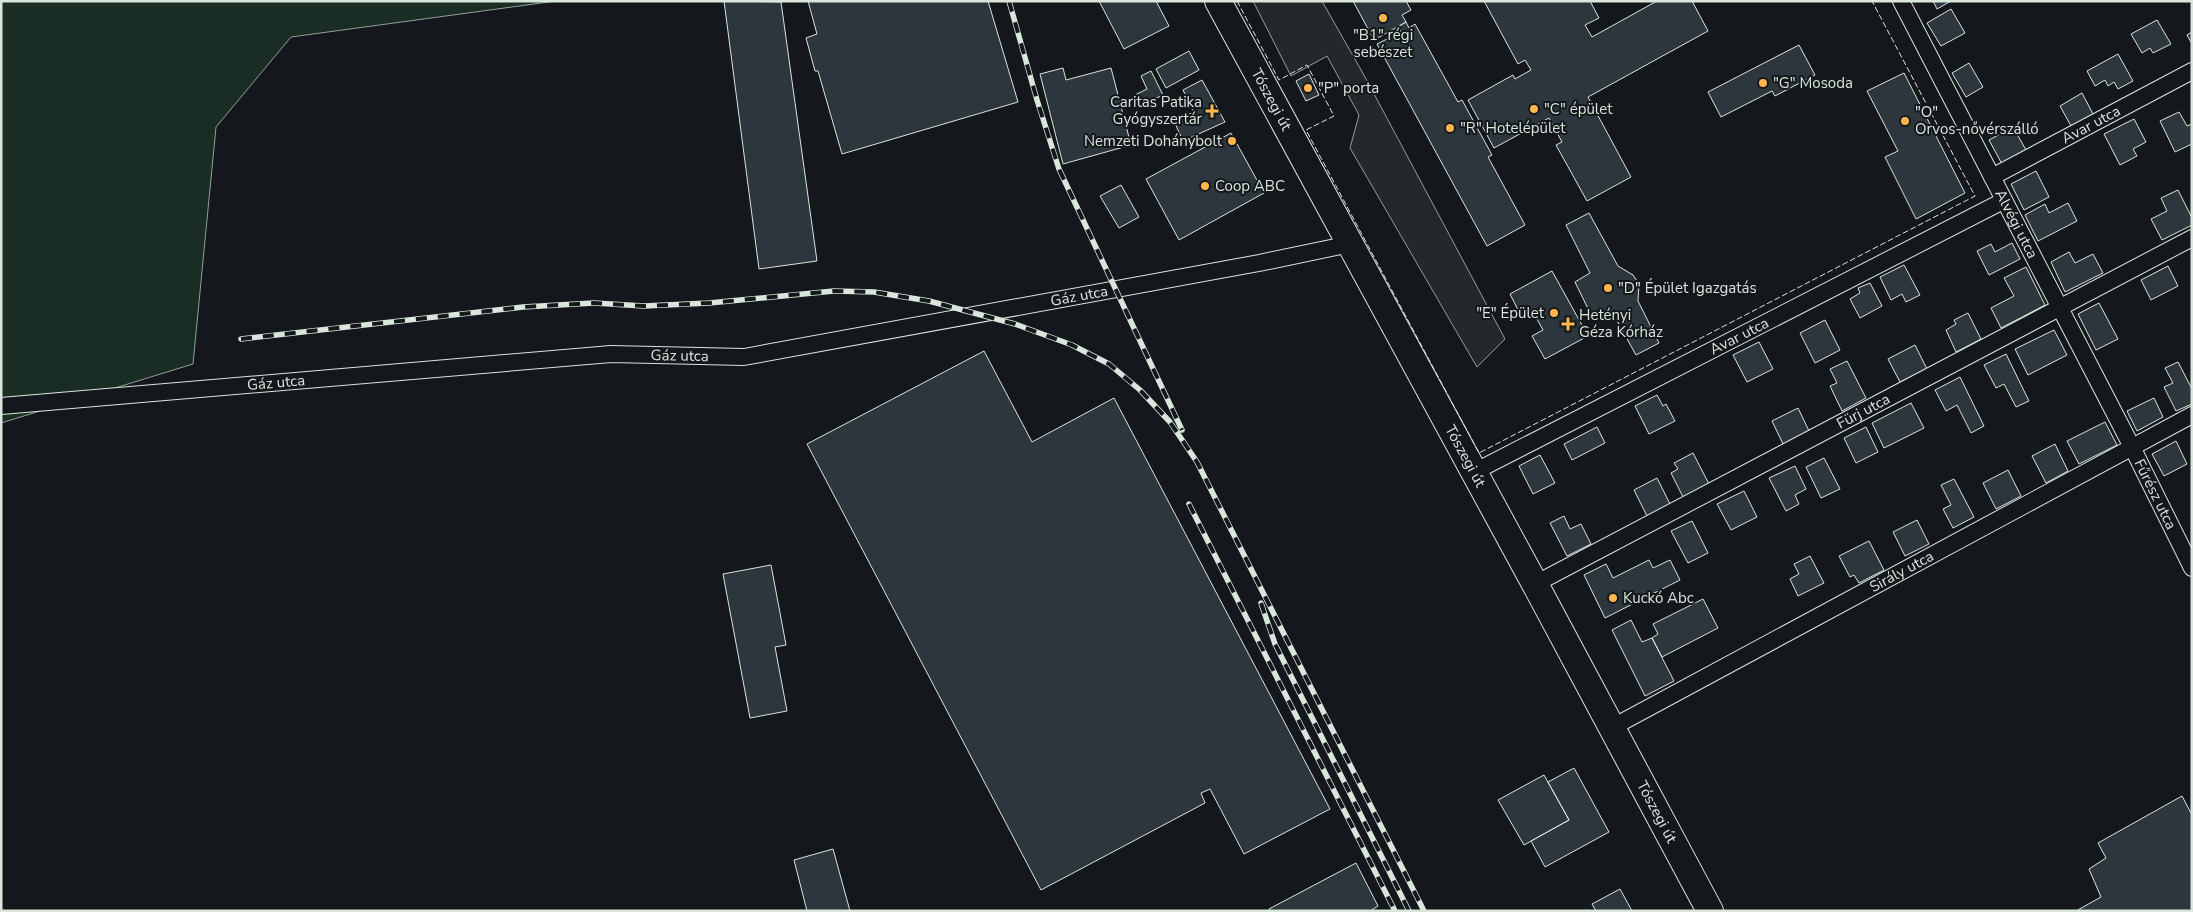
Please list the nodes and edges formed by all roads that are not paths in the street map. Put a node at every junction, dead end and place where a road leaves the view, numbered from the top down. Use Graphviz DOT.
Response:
graph roads {
  1 [pos="1218,1"];
  2 [pos="1901,1"];
  3 [pos="2192,71"];
  4 [pos="1992,177"];
  5 [pos="2003,201"];
  6 [pos="2192,238"];
  7 [pos="1350,244"];
  8 [pos="2060,309"];
  9 [pos="1,406"];
  10 [pos="2192,415"];
  11 [pos="2132,447"];
  12 [pos="1474,472"];
  13 [pos="2192,568"];
  14 [pos="1535,584"];
  15 [pos="1611,728"];
  16 [pos="1710,911"];
  1 -- 7 [label="main road, Tószegi út"];
  2 -- 4 [label="street, Alvégi utca"];
  3 -- 4 [label="street, Avar utca"];
  4 -- 5 [label="street, Alvégi utca"];
  5 -- 8 [label="street, Alvégi utca"];
  5 -- 12 [label="street, Avar utca"];
  6 -- 8 [label="street, Fürj utca"];
  7 -- 9 [label="street, Gáz utca"];
  7 -- 12 [label="main road, Tószegi út"];
  8 -- 11 [label="street, Alvégi utca"];
  8 -- 14 [label="street, Fürj utca"];
  10 -- 11 [label="street, Sirály utca"];
  11 -- 13 [label="street, Fűrész utca"];
  11 -- 15 [label="street, Sirály utca"];
  12 -- 14 [label="main road, Tószegi út"];
  14 -- 15 [label="main road, Tószegi út"];
  15 -- 16 [label="main road, Tószegi út"];
}
